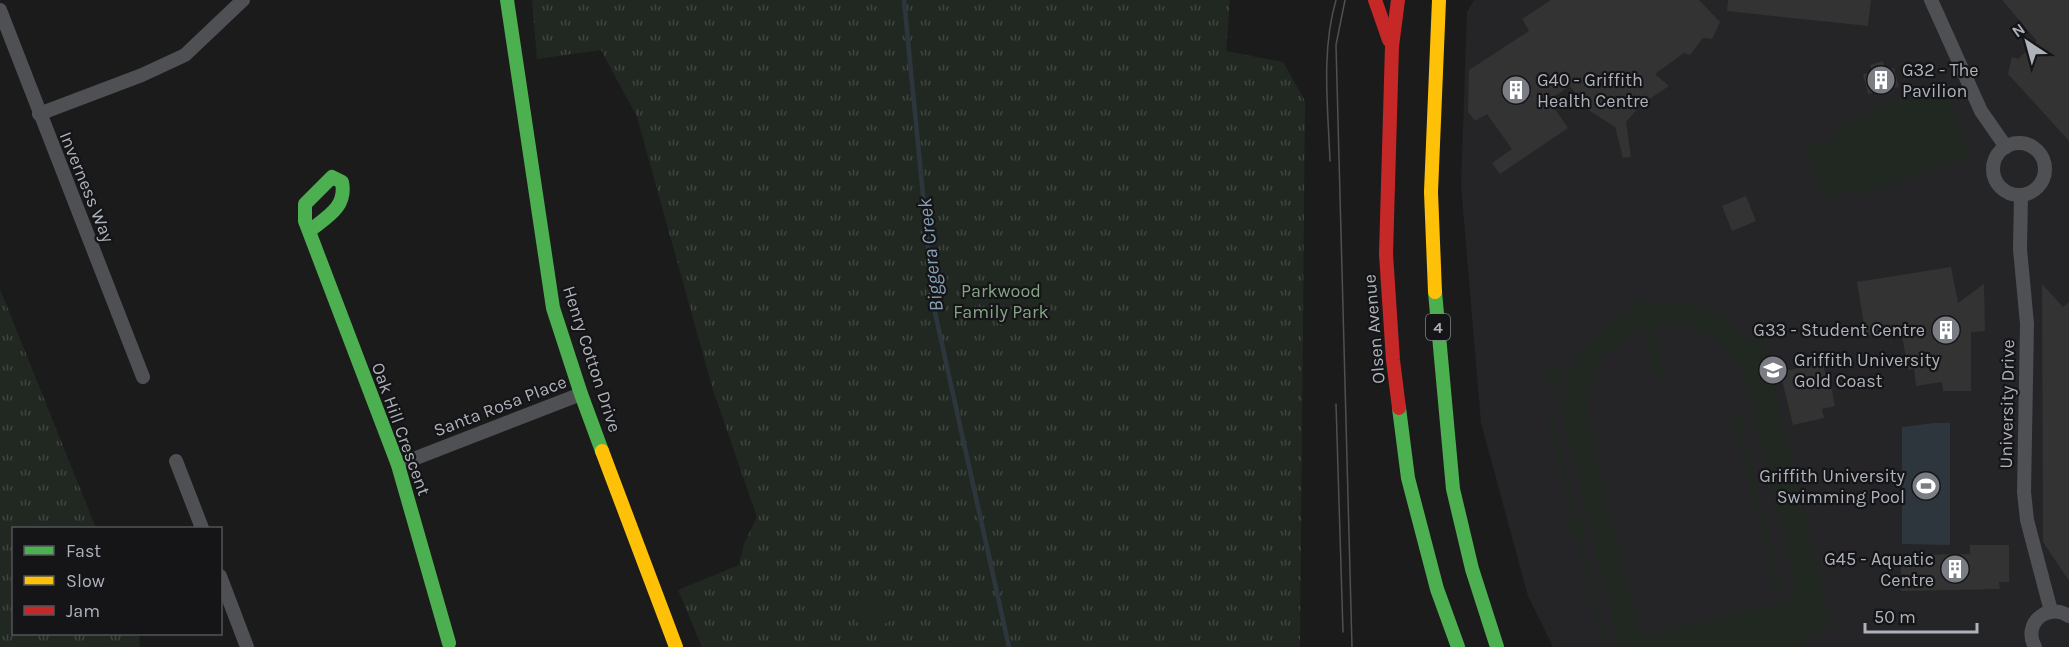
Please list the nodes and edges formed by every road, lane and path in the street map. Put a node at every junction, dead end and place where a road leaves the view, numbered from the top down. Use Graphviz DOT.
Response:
graph roads {
  1 [pos="243,0"];
  2 [pos="507,0"];
  3 [pos="1375,0"];
  4 [pos="1398,0"];
  5 [pos="1449,0"];
  6 [pos="1931,0"];
  7 [pos="1439,6"];
  8 [pos="0,10"];
  9 [pos="1392,46"];
  10 [pos="39,114"];
  11 [pos="2006,147"];
  12 [pos="2021,195"];
  13 [pos="309,231"];
  14 [pos="143,377"];
  15 [pos="581,394"];
  16 [pos="176,461"];
  17 [pos="398,465"];
  18 [pos="202,527"];
  19 [pos="222,581"];
  20 [pos="2050,611"];
  21 [pos="2069,616"];
  22 [pos="449,643"];
  23 [pos="247,647"];
  24 [pos="676,647"];
  25 [pos="1458,647"];
  26 [pos="1497,647"];
  27 [pos="2035,647"];
  1 -- 10 [label="street"];
  2 -- 15 [label="main road, Henry Cotton Drive"];
  3 -- 9 [label="main road"];
  4 -- 9 [label="main road, Olsen Avenue"];
  5 -- 7 [label="main road"];
  6 -- 11 [label="street"];
  7 -- 26 [label="main road, 4"];
  8 -- 10 [label="street, Inverness Way"];
  9 -- 25 [label="main road, Olsen Avenue"];
  10 -- 14 [label="street, Inverness Way"];
  11 -- 12 [label="street"];
  11 -- 12 [label="street"];
  12 -- 20 [label="street, University Drive"];
  13 -- 17 [label="main road, Oak Hill Crescent"];
  15 -- 17 [label="street, Santa Rosa Place"];
  15 -- 24 [label="main road, Henry Cotton Drive"];
  16 -- 18 [label="street"];
  17 -- 22 [label="main road, Oak Hill Crescent"];
  19 -- 23 [label="street"];
  20 -- 21 [label="street"];
  20 -- 27 [label="street"];
}
